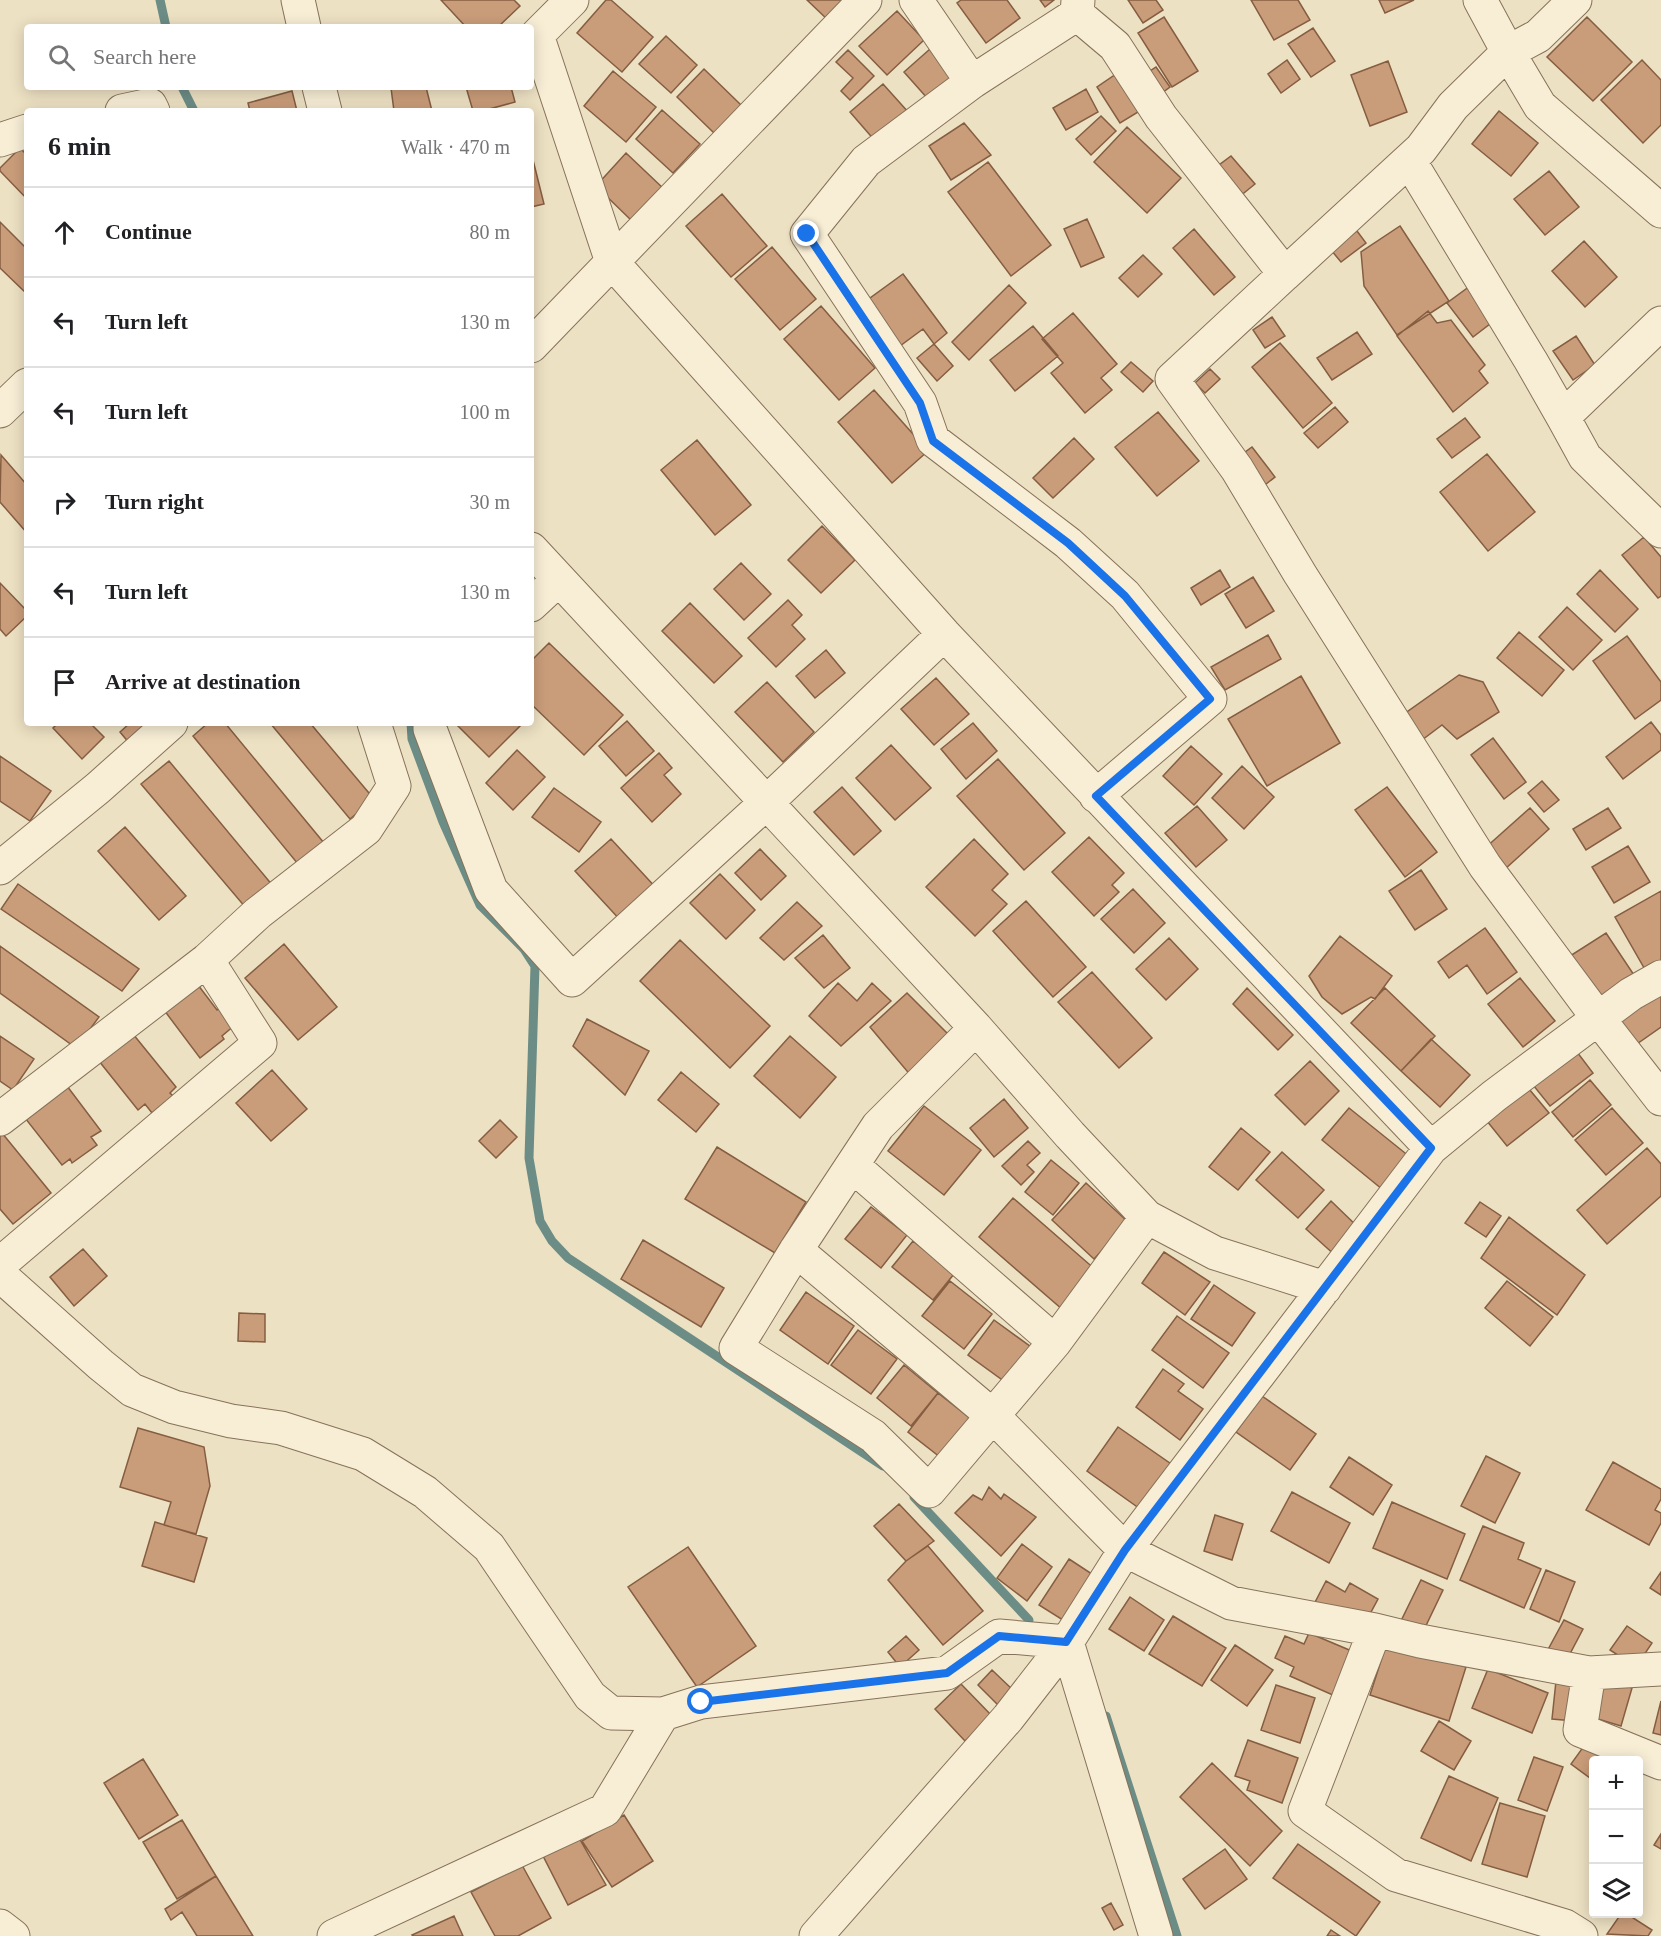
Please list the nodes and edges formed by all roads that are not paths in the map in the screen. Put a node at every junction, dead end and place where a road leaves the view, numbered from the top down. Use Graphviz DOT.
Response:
graph roads {
  1 [pos="298,0"];
  2 [pos="572,0"];
  3 [pos="865,0"];
  4 [pos="916,0"];
  5 [pos="1480,0"];
  6 [pos="1575,0"];
  7 [pos="1078,7"];
  8 [pos="303,24"];
  9 [pos="1508,52"];
  10 [pos="972,82"];
  11 [pos="320,90"];
  12 [pos="136,108"];
  13 [pos="152,108"];
  14 [pos="324,108"];
  15 [pos="24,132"];
  16 [pos="0,140"];
  17 [pos="1409,160"];
  18 [pos="1661,211"];
  19 [pos="612,262"];
  20 [pos="1285,274"];
  21 [pos="1661,322"];
  22 [pos="534,343"];
  23 [pos="24,388"];
  24 [pos="0,411"];
  25 [pos="1563,417"];
  26 [pos="1661,531"];
  27 [pos="534,552"];
  28 [pos="558,579"];
  29 [pos="534,602"];
  30 [pos="945,634"];
  31 [pos="168,726"];
  32 [pos="375,726"];
  33 [pos="430,726"];
  34 [pos="1096,796"];
  35 [pos="767,802"];
  36 [pos="0,868"];
  37 [pos="207,960"];
  38 [pos="1661,977"];
  39 [pos="1598,1018"];
  40 [pos="976,1028"];
  41 [pos="1661,1099"];
  42 [pos="0,1119"];
  43 [pos="1431,1148"];
  44 [pos="853,1166"];
  45 [pos="1147,1217"];
  46 [pos="796,1250"];
  47 [pos="0,1264"];
  48 [pos="0,1275"];
  49 [pos="1325,1288"];
  50 [pos="1054,1342"];
  51 [pos="993,1416"];
  52 [pos="1125,1550"];
  53 [pos="1375,1630"];
  54 [pos="1066,1642"];
  55 [pos="1661,1669"];
  56 [pos="1589,1673"];
  57 [pos="663,1714"];
  58 [pos="1661,1763"];
  59 [pos="0,1926"];
  60 [pos="13,1936"];
  61 [pos="334,1936"];
  62 [pos="816,1936"];
  63 [pos="1156,1936"];
  64 [pos="1581,1936"];
  1 -- 8 [label="street"];
  2 -- 19 [label="street"];
  3 -- 19 [label="street"];
  4 -- 10 [label="street"];
  5 -- 9 [label="street"];
  6 -- 9 [label="street"];
  7 -- 10 [label="street"];
  7 -- 20 [label="street"];
  9 -- 17 [label="street"];
  9 -- 18 [label="street"];
  10 -- 34 [label="street"];
  11 -- 14 [label="street"];
  12 -- 13 [label="street"];
  15 -- 16 [label="street"];
  17 -- 20 [label="street"];
  17 -- 25 [label="street"];
  19 -- 22 [label="street"];
  19 -- 30 [label="street"];
  20 -- 39 [label="street"];
  21 -- 25 [label="street"];
  23 -- 24 [label="street"];
  25 -- 26 [label="street"];
  27 -- 28 [label="street"];
  28 -- 29 [label="street"];
  28 -- 35 [label="street"];
  30 -- 34 [label="street"];
  30 -- 35 [label="street"];
  31 -- 36 [label="street"];
  32 -- 37 [label="street"];
  33 -- 35 [label="street"];
  34 -- 43 [label="street"];
  35 -- 40 [label="street"];
  37 -- 42 [label="street"];
  37 -- 47 [label="street"];
  38 -- 39 [label="street"];
  39 -- 41 [label="street"];
  39 -- 43 [label="street"];
  40 -- 44 [label="street"];
  40 -- 45 [label="street"];
  43 -- 49 [label="street"];
  44 -- 46 [label="street"];
  44 -- 50 [label="street"];
  45 -- 49 [label="street"];
  45 -- 50 [label="street"];
  46 -- 51 [label="street"];
  46 -- 51 [label="street"];
  48 -- 57 [label="street"];
  49 -- 52 [label="street"];
  50 -- 51 [label="street"];
  51 -- 52 [label="street"];
  52 -- 53 [label="street"];
  52 -- 54 [label="street"];
  53 -- 56 [label="street"];
  53 -- 64 [label="street"];
  54 -- 57 [label="street"];
  54 -- 62 [label="street"];
  54 -- 63 [label="street"];
  55 -- 56 [label="street"];
  56 -- 58 [label="street"];
  57 -- 61 [label="street"];
  59 -- 60 [label="street"];
}
